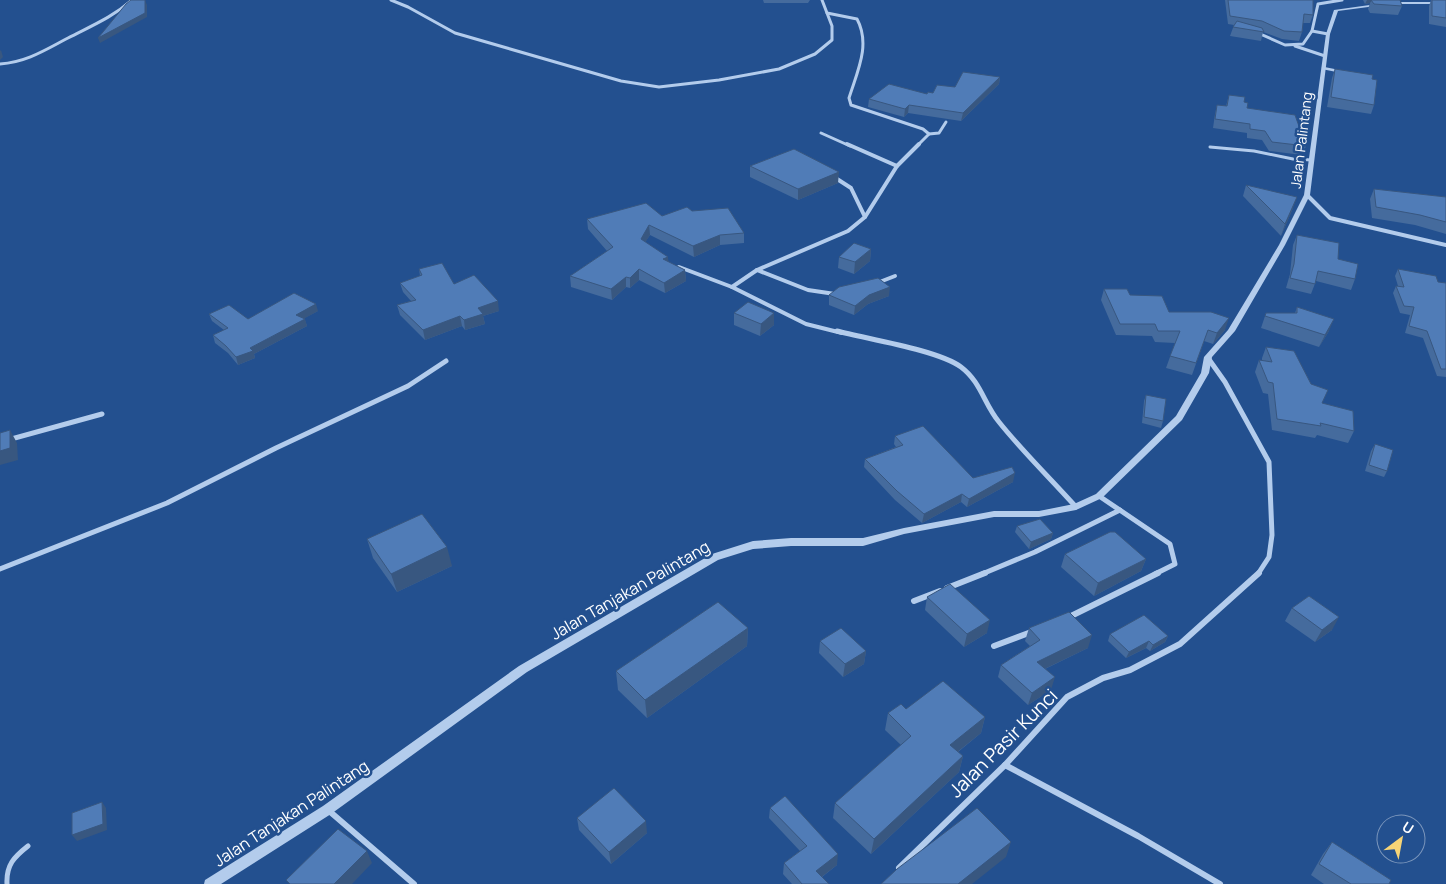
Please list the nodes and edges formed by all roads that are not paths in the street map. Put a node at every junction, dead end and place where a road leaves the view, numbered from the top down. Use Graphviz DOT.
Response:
graph roads {
  1 [pos="132,0"];
  2 [pos="391,0"];
  3 [pos="822,0"];
  4 [pos="1342,0"];
  5 [pos="1372,0"];
  6 [pos="1391,3"];
  7 [pos="1446,3"];
  8 [pos="827,13"];
  9 [pos="1312,31"];
  10 [pos="1255,32"];
  11 [pos="1328,34"];
  12 [pos="1295,46"];
  13 [pos="1325,56"];
  14 [pos="0,64"];
  15 [pos="1323,68"];
  16 [pos="1342,73"];
  17 [pos="946,122"];
  18 [pos="821,133"];
  19 [pos="929,134"];
  20 [pos="1210,147"];
  21 [pos="1312,160"];
  22 [pos="896,166"];
  23 [pos="831,176"];
  24 [pos="1307,195"];
  25 [pos="865,217"];
  26 [pos="1446,246"];
  27 [pos="678,268"];
  28 [pos="757,270"];
  29 [pos="895,276"];
  30 [pos="871,286"];
  31 [pos="732,287"];
  32 [pos="840,294"];
  33 [pos="1208,357"];
  34 [pos="446,361"];
  35 [pos="102,414"];
  36 [pos="0,442"];
  37 [pos="1099,496"];
  38 [pos="1076,507"];
  39 [pos="1120,510"];
  40 [pos="0,569"];
  41 [pos="914,601"];
  42 [pos="1064,619"];
  43 [pos="1037,629"];
  44 [pos="994,646"];
  45 [pos="1005,765"];
  46 [pos="327,810"];
  47 [pos="28,846"];
  48 [pos="896,872"];
  49 [pos="7,884"];
  50 [pos="210,884"];
  51 [pos="414,884"];
  52 [pos="1220,884"];
  1 -- 14 [label="street"];
  2 -- 8 [label="street"];
  3 -- 8 [label="street"];
  4 -- 9 [label="street"];
  5 -- 6 [label="street"];
  6 -- 7 [label="street, Jalan Palintang"];
  6 -- 11 [label="street, Jalan Palintang"];
  8 -- 19 [label="street"];
  9 -- 11 [label="street"];
  9 -- 12 [label="street"];
  10 -- 12 [label="street"];
  11 -- 13 [label="street, Jalan Palintang"];
  12 -- 13 [label="street"];
  13 -- 15 [label="street, Jalan Palintang"];
  15 -- 16 [label="lane"];
  15 -- 21 [label="street, Jalan Palintang"];
  17 -- 19 [label="street"];
  18 -- 22 [label="street"];
  19 -- 22 [label="street"];
  20 -- 21 [label="lane"];
  21 -- 24 [label="street, Jalan Palintang"];
  22 -- 25 [label="street"];
  23 -- 25 [label="street"];
  24 -- 26 [label="street"];
  24 -- 33 [label="street, Jalan Palintang"];
  25 -- 28 [label="street"];
  27 -- 31 [label="street"];
  28 -- 31 [label="street"];
  28 -- 32 [label="street"];
  29 -- 30 [label="street"];
  31 -- 38 [label="street"];
  33 -- 37 [label="street, Jalan Tanjakan Palintang"];
  33 -- 45 [label="street, Jalan Pasir Kunci"];
  34 -- 40 [label="street"];
  35 -- 36 [label="street"];
  37 -- 38 [label="street, Jalan Tanjakan Palintang"];
  37 -- 39 [label="street"];
  38 -- 46 [label="street, Jalan Tanjakan Palintang"];
  39 -- 41 [label="street"];
  39 -- 42 [label="street"];
  43 -- 44 [label="street"];
  45 -- 48 [label="street, Jalan Pasir Kunci"];
  45 -- 52 [label="street"];
  46 -- 50 [label="street, Jalan Tanjakan Palintang"];
  46 -- 51 [label="street"];
  47 -- 49 [label="lane"];
}
